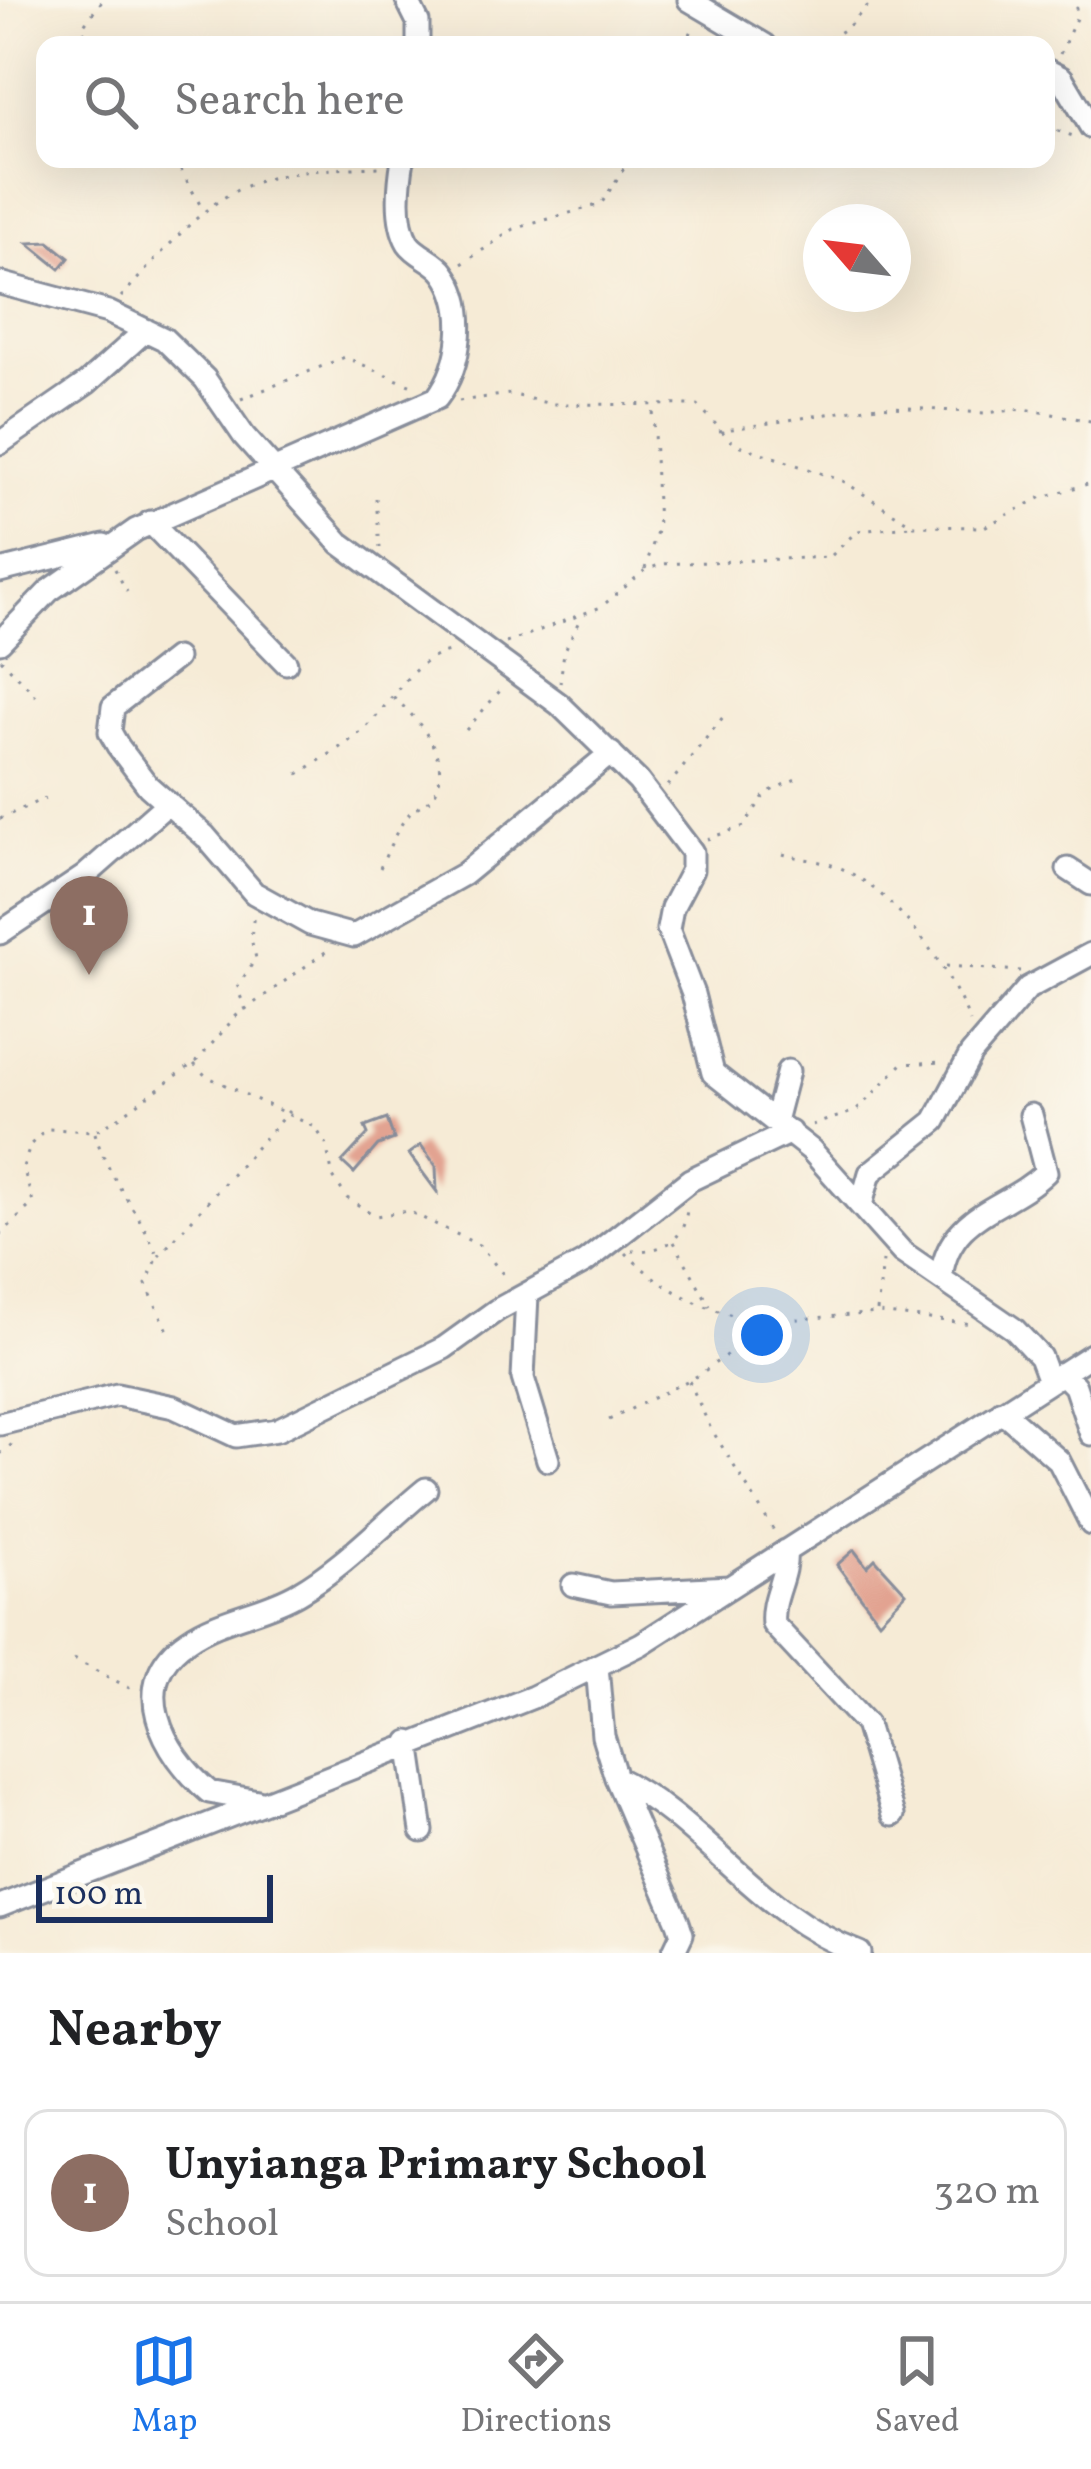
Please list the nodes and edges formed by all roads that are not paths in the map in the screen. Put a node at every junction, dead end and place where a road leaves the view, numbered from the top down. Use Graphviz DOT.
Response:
graph roads {
  1 [pos="407,0"];
  2 [pos="696,5"];
  3 [pos="418,36"];
  4 [pos="749,36"];
  5 [pos="1055,77"];
  6 [pos="1087,133"];
  7 [pos="402,168"];
  8 [pos="0,284"];
  9 [pos="146,330"];
  10 [pos="0,443"];
  11 [pos="277,470"];
  12 [pos="150,522"];
  13 [pos="111,546"];
  14 [pos="0,571"];
  15 [pos="0,642"];
  16 [pos="176,658"];
  17 [pos="286,664"];
  18 [pos="611,753"];
  19 [pos="168,803"];
  20 [pos="1068,869"];
  21 [pos="1091,884"];
  22 [pos="0,933"];
  23 [pos="1091,954"];
  24 [pos="788,1071"];
  25 [pos="1031,1115"];
  26 [pos="787,1130"];
  27 [pos="861,1205"];
  28 [pos="941,1277"];
  29 [pos="529,1294"];
  30 [pos="1091,1355"];
  31 [pos="1055,1377"];
  32 [pos="1002,1412"];
  33 [pos="0,1424"];
  34 [pos="1091,1434"];
  35 [pos="548,1460"];
  36 [pos="426,1489"];
  37 [pos="1091,1524"];
  38 [pos="785,1551"];
  39 [pos="573,1585"];
  40 [pos="730,1587"];
  41 [pos="597,1666"];
  42 [pos="409,1742"];
  43 [pos="616,1778"];
  44 [pos="258,1801"];
  45 [pos="893,1815"];
  46 [pos="422,1831"];
  47 [pos="0,1906"];
  48 [pos="673,1953"];
  49 [pos="860,1953"];
  1 -- 3 [label="street"];
  2 -- 4 [label="street"];
  5 -- 6 [label="street"];
  7 -- 11 [label="street"];
  8 -- 9 [label="street"];
  9 -- 10 [label="street"];
  9 -- 11 [label="street"];
  11 -- 12 [label="street"];
  11 -- 18 [label="street"];
  12 -- 13 [label="street"];
  12 -- 17 [label="street"];
  13 -- 14 [label="street"];
  13 -- 15 [label="street"];
  16 -- 19 [label="street"];
  18 -- 19 [label="street"];
  18 -- 26 [label="street"];
  19 -- 22 [label="street"];
  20 -- 21 [label="street"];
  23 -- 27 [label="street"];
  24 -- 26 [label="street"];
  25 -- 28 [label="street"];
  26 -- 27 [label="street"];
  26 -- 29 [label="street"];
  27 -- 28 [label="street"];
  28 -- 31 [label="street"];
  29 -- 33 [label="street"];
  29 -- 35 [label="street"];
  30 -- 31 [label="street"];
  31 -- 32 [label="street"];
  31 -- 34 [label="street"];
  32 -- 37 [label="street"];
  32 -- 38 [label="street"];
  36 -- 44 [label="street"];
  38 -- 40 [label="street"];
  38 -- 45 [label="street"];
  39 -- 40 [label="street"];
  40 -- 41 [label="street"];
  41 -- 42 [label="street"];
  41 -- 43 [label="street"];
  42 -- 44 [label="street"];
  42 -- 46 [label="street"];
  43 -- 48 [label="street"];
  43 -- 49 [label="street"];
  44 -- 47 [label="street"];
}
